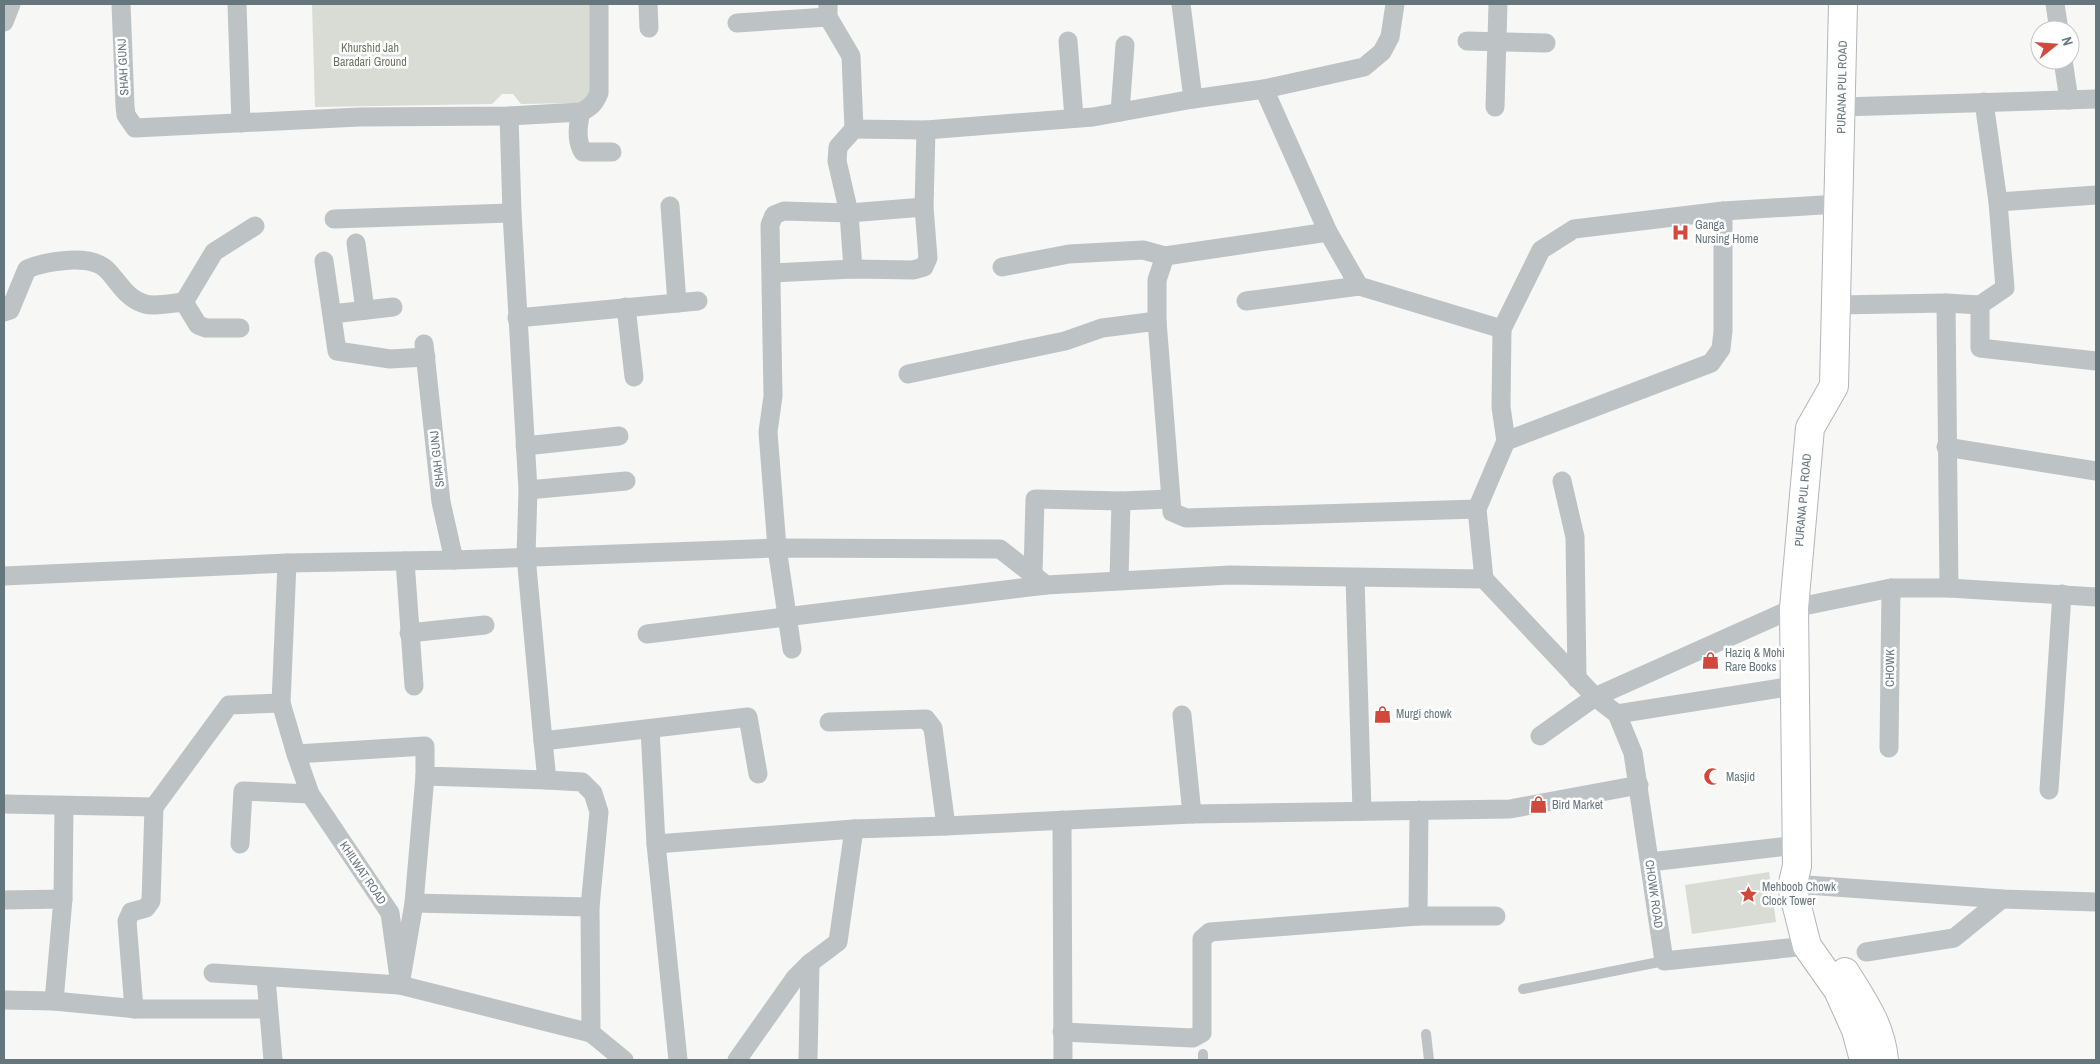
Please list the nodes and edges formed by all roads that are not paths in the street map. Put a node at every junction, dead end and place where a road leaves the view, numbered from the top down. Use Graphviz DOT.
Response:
graph roads {
  1 [pos="11,4"];
  2 [pos="121,4"];
  3 [pos="237,4"];
  4 [pos="599,4"];
  5 [pos="648,4"];
  6 [pos="1181,4"];
  7 [pos="1395,4"];
  8 [pos="1498,4"];
  9 [pos="1843,4"];
  10 [pos="2055,4"];
  11 [pos="828,10"];
  12 [pos="2057,20"];
  13 [pos="4,22"];
  14 [pos="737,23"];
  15 [pos="650,28"];
  16 [pos="1068,41"];
  17 [pos="1466,41"];
  18 [pos="1498,42"];
  19 [pos="1546,43"];
  20 [pos="1125,45"];
  21 [pos="2064,70"];
  22 [pos="1264,89"];
  23 [pos="1193,99"];
  24 [pos="2096,99"];
  25 [pos="2069,100"];
  26 [pos="1984,102"];
  27 [pos="1495,107"];
  28 [pos="1842,107"];
  29 [pos="582,112"];
  30 [pos="1120,112"];
  31 [pos="509,116"];
  32 [pos="1074,118"];
  33 [pos="241,123"];
  34 [pos="854,128"];
  35 [pos="926,130"];
  36 [pos="612,152"];
  37 [pos="2096,195"];
  38 [pos="1998,202"];
  39 [pos="1838,204"];
  40 [pos="670,206"];
  41 [pos="924,207"];
  42 [pos="1723,211"];
  43 [pos="512,213"];
  44 [pos="849,213"];
  45 [pos="334,219"];
  46 [pos="255,226"];
  47 [pos="1328,232"];
  48 [pos="356,243"];
  49 [pos="1165,256"];
  50 [pos="324,261"];
  51 [pos="1002,267"];
  52 [pos="853,269"];
  53 [pos="772,273"];
  54 [pos="1359,286"];
  55 [pos="698,301"];
  56 [pos="1246,301"];
  57 [pos="184,302"];
  58 [pos="677,302"];
  59 [pos="1946,303"];
  60 [pos="1837,305"];
  61 [pos="1980,305"];
  62 [pos="393,307"];
  63 [pos="626,307"];
  64 [pos="364,310"];
  65 [pos="4,312"];
  66 [pos="332,314"];
  67 [pos="517,318"];
  68 [pos="1157,321"];
  69 [pos="240,328"];
  70 [pos="1502,329"];
  71 [pos="2096,361"];
  72 [pos="908,374"];
  73 [pos="634,377"];
  74 [pos="619,436"];
  75 [pos="1506,440"];
  76 [pos="525,446"];
  77 [pos="1946,447"];
  78 [pos="2096,471"];
  79 [pos="1562,481"];
  80 [pos="626,482"];
  81 [pos="528,490"];
  82 [pos="1170,499"];
  83 [pos="1121,501"];
  84 [pos="1477,509"];
  85 [pos="777,548"];
  86 [pos="526,556"];
  87 [pos="454,560"];
  88 [pos="405,561"];
  89 [pos="287,563"];
  90 [pos="4,576"];
  91 [pos="1356,578"];
  92 [pos="1039,579"];
  93 [pos="1484,579"];
  94 [pos="1119,580"];
  95 [pos="1891,588"];
  96 [pos="1949,588"];
  97 [pos="2062,594"];
  98 [pos="2096,597"];
  99 [pos="1794,608"];
  100 [pos="786,615"];
  101 [pos="485,625"];
  102 [pos="409,632"];
  103 [pos="647,634"];
  104 [pos="792,649"];
  105 [pos="1577,679"];
  106 [pos="414,686"];
  107 [pos="1793,686"];
  108 [pos="1595,697"];
  109 [pos="281,703"];
  110 [pos="1182,714"];
  111 [pos="1617,714"];
  112 [pos="829,722"];
  113 [pos="650,729"];
  114 [pos="1540,736"];
  115 [pos="543,741"];
  116 [pos="1889,748"];
  117 [pos="296,754"];
  118 [pos="758,774"];
  119 [pos="425,776"];
  120 [pos="547,780"];
  121 [pos="1639,785"];
  122 [pos="2049,790"];
  123 [pos="310,794"];
  124 [pos="4,804"];
  125 [pos="64,806"];
  126 [pos="154,807"];
  127 [pos="1419,810"];
  128 [pos="1362,811"];
  129 [pos="1192,814"];
  130 [pos="1062,820"];
  131 [pos="946,826"];
  132 [pos="854,829"];
  133 [pos="240,844"];
  134 [pos="656,844"];
  135 [pos="1650,862"];
  136 [pos="1798,871"];
  137 [pos="63,899"];
  138 [pos="2002,899"];
  139 [pos="4,900"];
  140 [pos="2096,902"];
  141 [pos="414,903"];
  142 [pos="590,907"];
  143 [pos="1418,916"];
  144 [pos="1496,916"];
  145 [pos="1807,946"];
  146 [pos="1866,952"];
  147 [pos="1664,961"];
  148 [pos="810,963"];
  149 [pos="213,973"];
  150 [pos="266,978"];
  151 [pos="400,985"];
  152 [pos="1523,989"];
  153 [pos="4,1000"];
  154 [pos="54,1001"];
  155 [pos="134,1009"];
  156 [pos="268,1009"];
  157 [pos="591,1032"];
  158 [pos="1062,1032"];
  159 [pos="1426,1034"];
  160 [pos="273,1060"];
  161 [pos="624,1060"];
  162 [pos="678,1060"];
  163 [pos="737,1060"];
  164 [pos="808,1060"];
  165 [pos="1063,1060"];
  166 [pos="1429,1060"];
  167 [pos="1864,1060"];
  168 [pos="1884,1060"];
  1 -- 13 [label="street"];
  2 -- 33 [label="street, SHAH GUNJ"];
  3 -- 33 [label="street"];
  4 -- 29 [label="street"];
  5 -- 15 [label="street"];
  6 -- 23 [label="street"];
  7 -- 22 [label="street"];
  8 -- 18 [label="street"];
  9 -- 28 [label="main road, PURANA PUL ROAD"];
  10 -- 12 [label="street"];
  11 -- 14 [label="street"];
  11 -- 34 [label="street"];
  16 -- 32 [label="street"];
  17 -- 18 [label="street"];
  18 -- 19 [label="street"];
  18 -- 27 [label="street"];
  20 -- 30 [label="street"];
  21 -- 25 [label="street"];
  22 -- 23 [label="street"];
  22 -- 47 [label="street"];
  23 -- 30 [label="street"];
  24 -- 25 [label="street"];
  25 -- 26 [label="street"];
  26 -- 28 [label="street"];
  26 -- 38 [label="street"];
  28 -- 39 [label="main road, PURANA PUL ROAD"];
  29 -- 31 [label="street"];
  29 -- 36 [label="street"];
  30 -- 32 [label="street"];
  31 -- 33 [label="street"];
  31 -- 43 [label="street"];
  32 -- 35 [label="street"];
  34 -- 35 [label="street"];
  34 -- 44 [label="street"];
  35 -- 41 [label="street"];
  37 -- 38 [label="street"];
  38 -- 61 [label="street"];
  39 -- 42 [label="street"];
  39 -- 60 [label="main road, PURANA PUL ROAD"];
  40 -- 58 [label="street"];
  41 -- 44 [label="street"];
  41 -- 52 [label="street"];
  42 -- 70 [label="street"];
  42 -- 75 [label="street"];
  43 -- 45 [label="street"];
  43 -- 67 [label="street"];
  44 -- 52 [label="street"];
  44 -- 53 [label="street"];
  46 -- 57 [label="street"];
  47 -- 49 [label="street"];
  47 -- 54 [label="street"];
  48 -- 64 [label="street"];
  49 -- 51 [label="street"];
  49 -- 68 [label="street"];
  50 -- 66 [label="street, SHAH GUNJ"];
  52 -- 53 [label="street"];
  53 -- 85 [label="street"];
  54 -- 56 [label="street"];
  54 -- 70 [label="street"];
  55 -- 58 [label="street"];
  57 -- 65 [label="street"];
  57 -- 69 [label="street"];
  58 -- 63 [label="street"];
  59 -- 60 [label="street"];
  59 -- 61 [label="street"];
  59 -- 77 [label="street"];
  60 -- 99 [label="main road, PURANA PUL ROAD"];
  61 -- 71 [label="street"];
  62 -- 64 [label="street"];
  63 -- 67 [label="street"];
  63 -- 73 [label="street"];
  64 -- 66 [label="street"];
  66 -- 87 [label="street, SHAH GUNJ"];
  67 -- 76 [label="street"];
  68 -- 72 [label="street"];
  68 -- 82 [label="street"];
  70 -- 75 [label="street"];
  74 -- 76 [label="street"];
  75 -- 84 [label="street"];
  76 -- 81 [label="street"];
  77 -- 78 [label="street"];
  77 -- 96 [label="street"];
  79 -- 105 [label="street"];
  80 -- 81 [label="street"];
  81 -- 86 [label="street"];
  82 -- 83 [label="street"];
  82 -- 84 [label="street"];
  83 -- 92 [label="street"];
  83 -- 94 [label="street"];
  84 -- 93 [label="street"];
  85 -- 86 [label="street"];
  85 -- 92 [label="street"];
  85 -- 100 [label="street"];
  86 -- 87 [label="street"];
  86 -- 115 [label="street"];
  87 -- 88 [label="street"];
  88 -- 89 [label="street"];
  88 -- 102 [label="street"];
  89 -- 90 [label="street"];
  89 -- 109 [label="street, KHILWAT ROAD"];
  91 -- 93 [label="street"];
  91 -- 94 [label="street"];
  91 -- 128 [label="street"];
  92 -- 94 [label="street"];
  92 -- 100 [label="street"];
  93 -- 105 [label="street"];
  95 -- 96 [label="street"];
  95 -- 99 [label="street"];
  95 -- 116 [label="street, CHOWK"];
  96 -- 97 [label="street"];
  97 -- 98 [label="street"];
  97 -- 122 [label="street"];
  99 -- 107 [label="main road, PURANA PUL ROAD"];
  99 -- 108 [label="street"];
  100 -- 103 [label="street"];
  100 -- 104 [label="street"];
  101 -- 102 [label="street"];
  102 -- 106 [label="street"];
  105 -- 108 [label="street"];
  107 -- 111 [label="street"];
  107 -- 136 [label="main road, PURANA PUL ROAD"];
  108 -- 111 [label="street"];
  108 -- 114 [label="street"];
  109 -- 117 [label="street, KHILWAT ROAD"];
  109 -- 126 [label="street"];
  110 -- 129 [label="street"];
  111 -- 121 [label="street, CHOWK ROAD"];
  112 -- 131 [label="street"];
  113 -- 115 [label="street"];
  113 -- 118 [label="street"];
  113 -- 134 [label="street"];
  115 -- 120 [label="street"];
  117 -- 119 [label="street"];
  117 -- 123 [label="street, KHILWAT ROAD"];
  119 -- 120 [label="street"];
  119 -- 141 [label="street"];
  120 -- 142 [label="street"];
  121 -- 127 [label="street"];
  121 -- 135 [label="street, CHOWK ROAD"];
  123 -- 133 [label="street"];
  123 -- 151 [label="street, KHILWAT ROAD"];
  124 -- 125 [label="street"];
  125 -- 126 [label="street"];
  125 -- 137 [label="street"];
  126 -- 155 [label="street"];
  127 -- 128 [label="street"];
  127 -- 143 [label="street"];
  128 -- 129 [label="street"];
  129 -- 130 [label="street"];
  130 -- 131 [label="street"];
  130 -- 158 [label="street"];
  131 -- 132 [label="street"];
  132 -- 134 [label="street"];
  132 -- 148 [label="street"];
  134 -- 162 [label="street"];
  135 -- 136 [label="street"];
  135 -- 147 [label="street, CHOWK ROAD"];
  136 -- 138 [label="street"];
  136 -- 145 [label="main road, PURANA PUL ROAD"];
  136 -- 168 [label="main road"];
  137 -- 139 [label="street"];
  137 -- 154 [label="street"];
  138 -- 140 [label="street"];
  138 -- 146 [label="street"];
  141 -- 142 [label="street"];
  141 -- 151 [label="street"];
  142 -- 157 [label="street"];
  143 -- 144 [label="street"];
  143 -- 158 [label="street"];
  145 -- 147 [label="street"];
  145 -- 167 [label="main road, PURANA PUL ROAD"];
  147 -- 152 [label="lane"];
  148 -- 163 [label="street"];
  148 -- 164 [label="street"];
  149 -- 150 [label="street"];
  150 -- 151 [label="street"];
  150 -- 156 [label="street"];
  151 -- 157 [label="street"];
  153 -- 154 [label="street"];
  154 -- 155 [label="street"];
  155 -- 156 [label="street"];
  156 -- 160 [label="street"];
  157 -- 161 [label="street"];
  158 -- 165 [label="street"];
  159 -- 166 [label="lane"];
}
